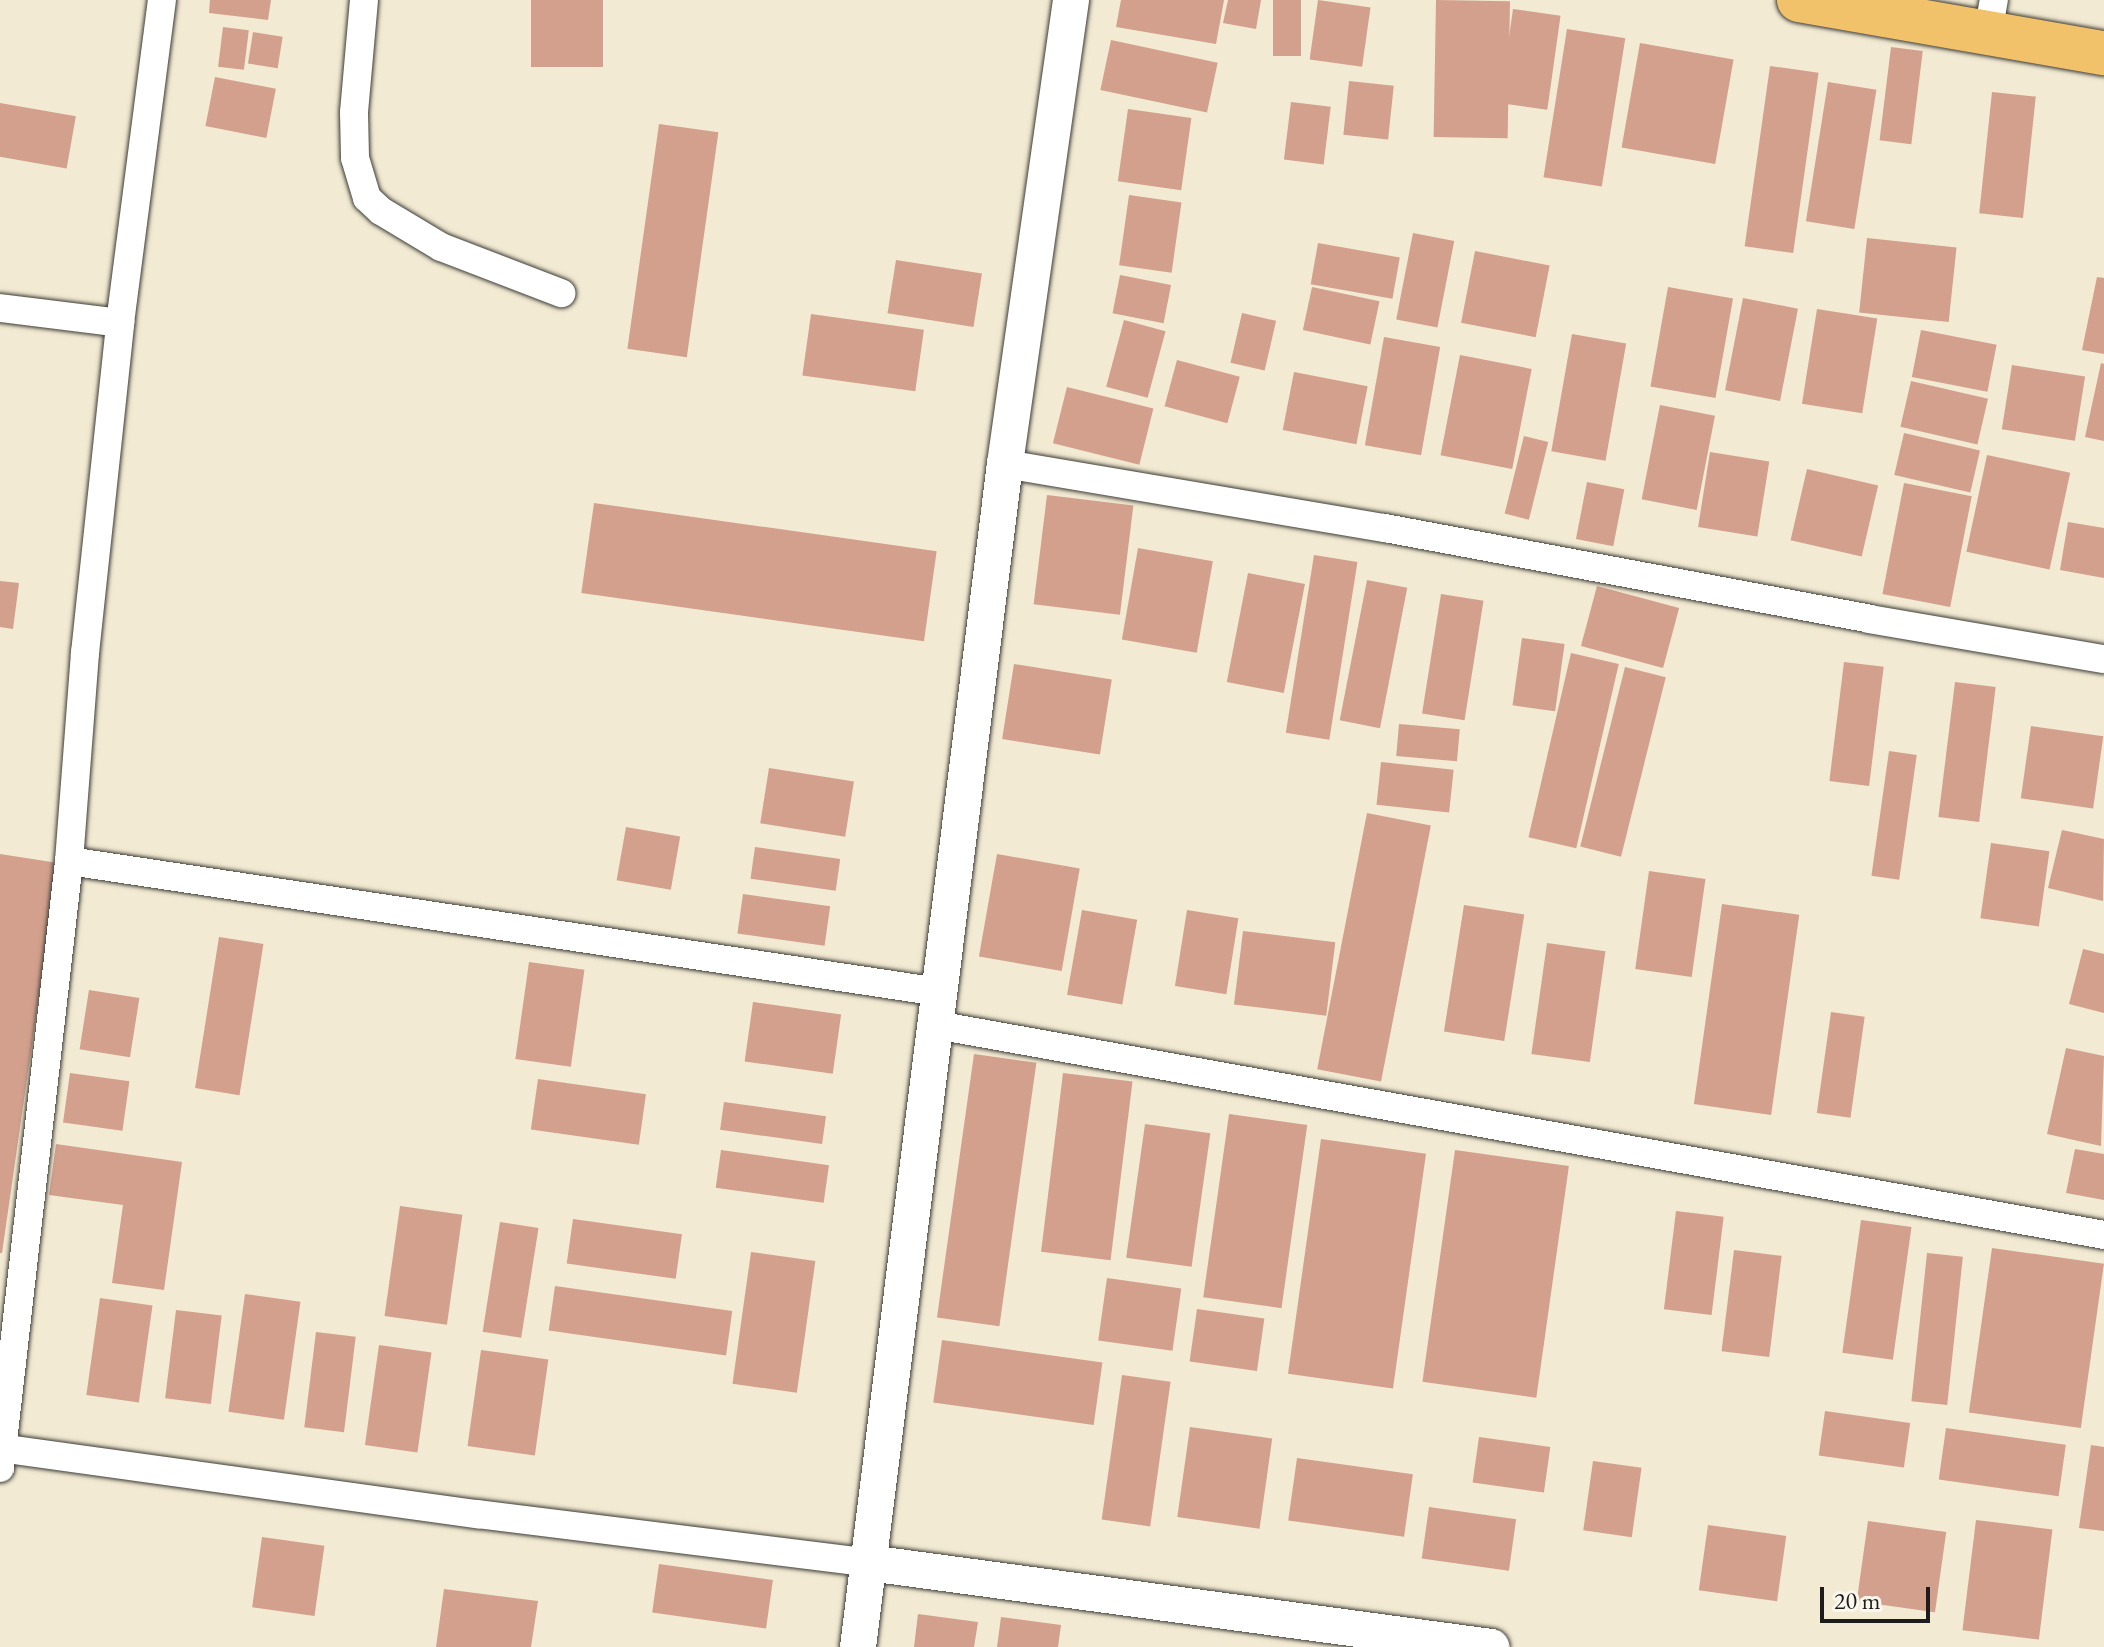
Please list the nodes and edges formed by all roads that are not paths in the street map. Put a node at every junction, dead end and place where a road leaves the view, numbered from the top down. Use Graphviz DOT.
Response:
graph roads {
  1 [pos="162,0"];
  2 [pos="364,0"];
  3 [pos="1071,0"];
  4 [pos="1799,0"];
  5 [pos="1991,16"];
  6 [pos="2104,53"];
  7 [pos="561,293"];
  8 [pos="0,308"];
  9 [pos="120,323"];
  10 [pos="1005,464"];
  11 [pos="2104,659"];
  12 [pos="69,861"];
  13 [pos="938,1009"];
  14 [pos="2104,1235"];
  15 [pos="1,1455"];
  16 [pos="869,1563"];
  17 [pos="1449,1644"];
  18 [pos="858,1647"];
  19 [pos="1491,1647"];
  1 -- 9 [label="street"];
  2 -- 7 [label="street"];
  3 -- 10 [label="street"];
  4 -- 5 [label="highway"];
  5 -- 6 [label="highway"];
  8 -- 9 [label="street"];
  9 -- 12 [label="street"];
  10 -- 11 [label="street"];
  10 -- 13 [label="street"];
  12 -- 13 [label="street"];
  12 -- 15 [label="street"];
  13 -- 14 [label="street"];
  13 -- 16 [label="street"];
  15 -- 16 [label="street"];
  16 -- 17 [label="street"];
  16 -- 18 [label="street"];
  17 -- 19 [label="street"];
}
